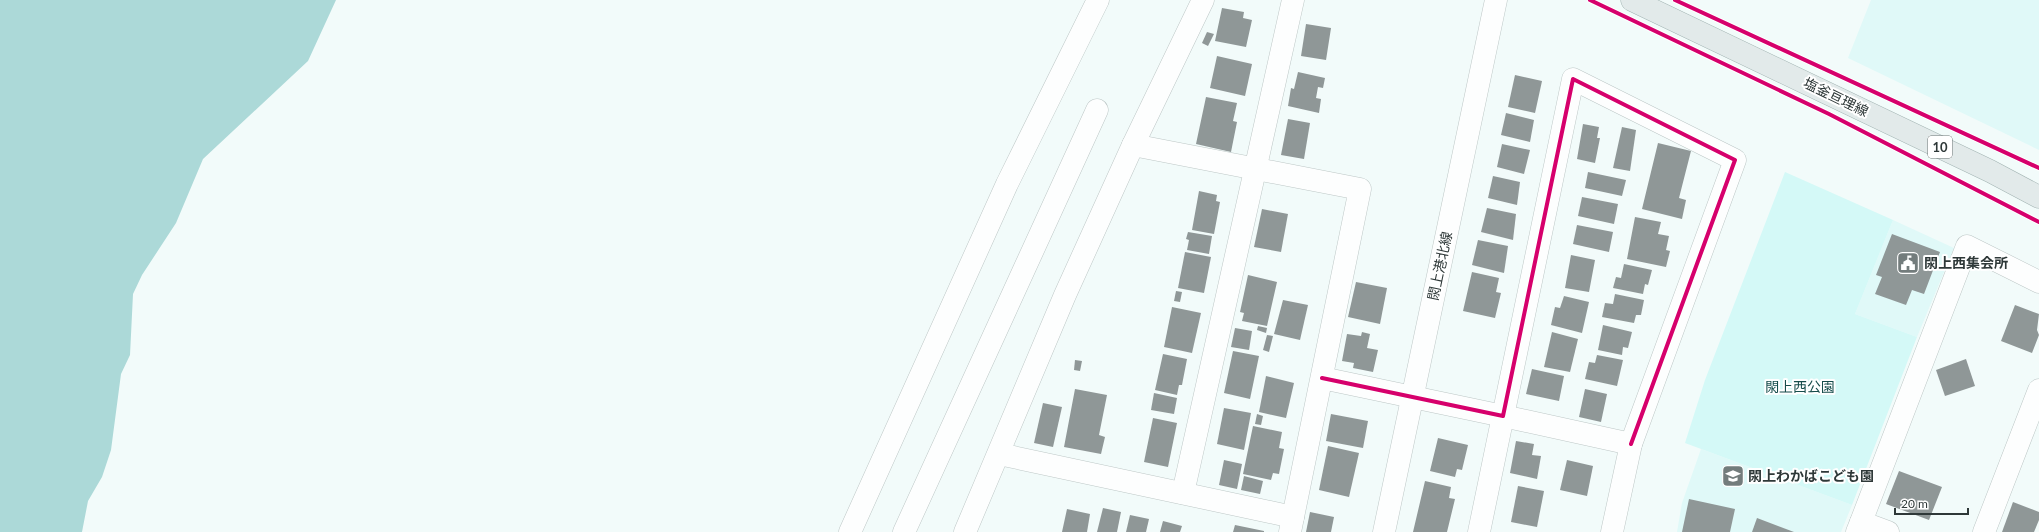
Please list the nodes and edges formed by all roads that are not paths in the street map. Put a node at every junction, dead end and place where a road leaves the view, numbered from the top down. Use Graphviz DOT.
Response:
graph roads {
  1 [pos="1098,0"];
  2 [pos="1203,0"];
  3 [pos="1293,0"];
  4 [pos="1496,0"];
  5 [pos="1632,0"];
  6 [pos="1097,110"];
  7 [pos="1133,145"];
  8 [pos="1256,169"];
  9 [pos="2039,197"];
  10 [pos="2039,282"];
  11 [pos="1322,378"];
  12 [pos="2039,390"];
  13 [pos="1411,398"];
  14 [pos="1503,416"];
  15 [pos="1631,444"];
  16 [pos="999,454"];
  17 [pos="1183,492"];
  18 [pos="1291,524"];
  19 [pos="1859,527"];
  20 [pos="850,532"];
  21 [pos="904,532"];
  22 [pos="965,532"];
  23 [pos="1384,532"];
  24 [pos="1479,532"];
  25 [pos="1612,532"];
  26 [pos="1888,532"];
  27 [pos="1984,532"];
  1 -- 20 [label="street"];
  2 -- 7 [label="street"];
  3 -- 8 [label="street"];
  4 -- 13 [label="street, 閖上港北線"];
  5 -- 9 [label="main road, 塩釜亘理線 / 10"];
  6 -- 21 [label="street"];
  7 -- 8 [label="street"];
  7 -- 16 [label="street"];
  8 -- 11 [label="street"];
  8 -- 17 [label="street"];
  10 -- 19 [label="street"];
  11 -- 13 [label="street"];
  11 -- 18 [label="street"];
  12 -- 27 [label="street"];
  13 -- 14 [label="street"];
  13 -- 23 [label="street, 閖上港北線"];
  14 -- 15 [label="street"];
  14 -- 15 [label="street"];
  14 -- 24 [label="street"];
  15 -- 25 [label="street"];
  16 -- 17 [label="street"];
  16 -- 22 [label="street"];
  17 -- 18 [label="street"];
  19 -- 26 [label="street"];
}
